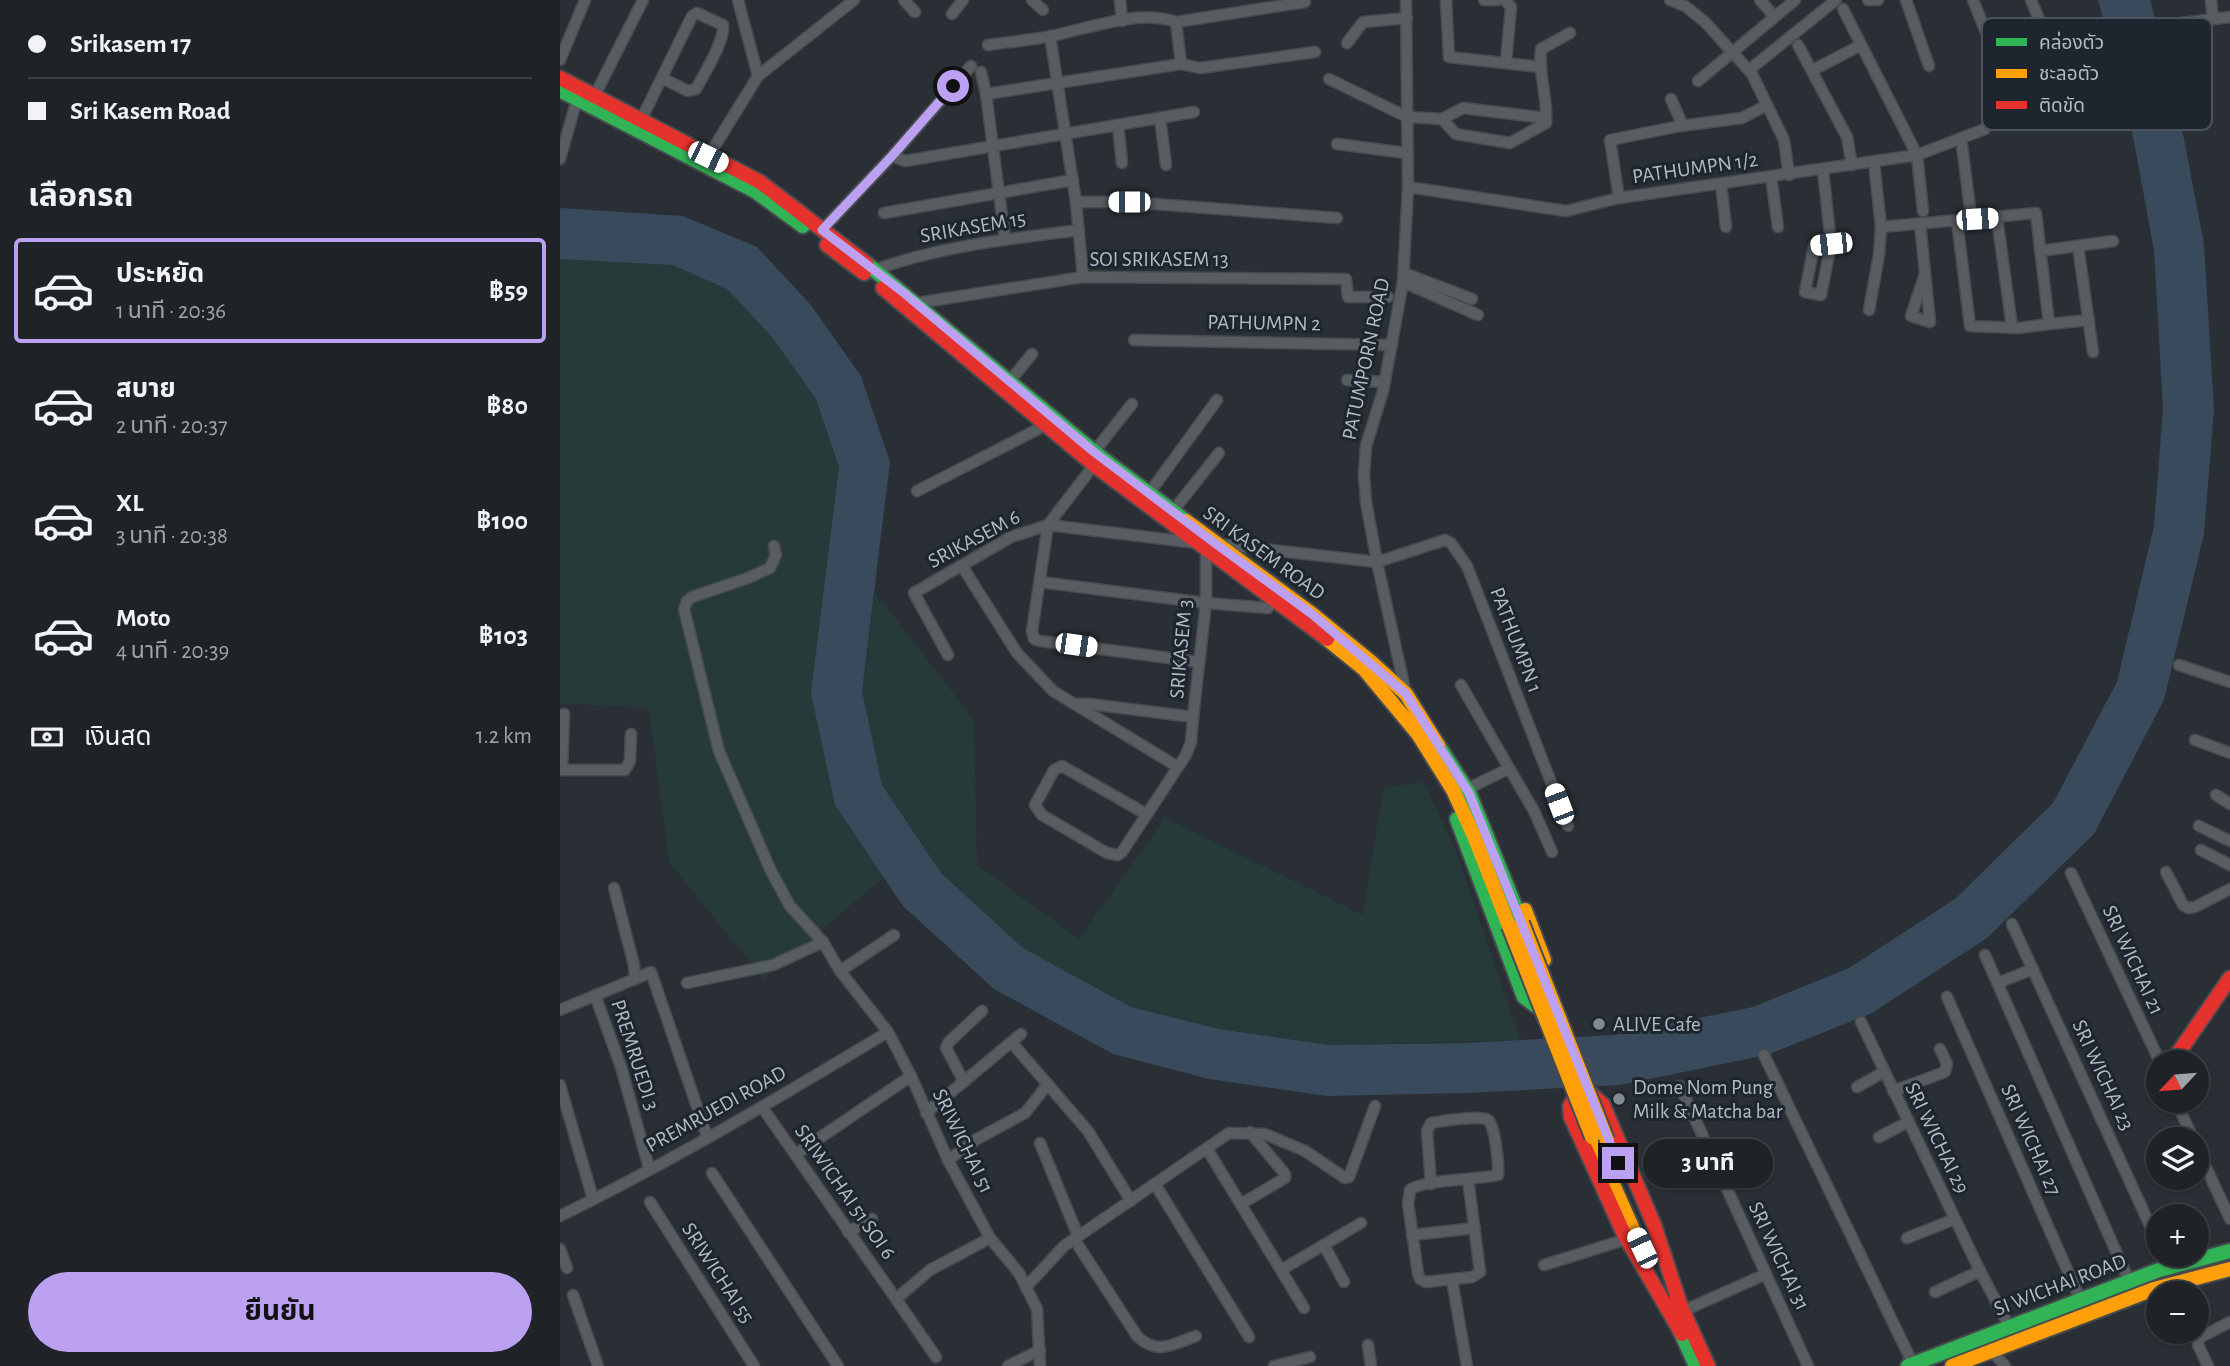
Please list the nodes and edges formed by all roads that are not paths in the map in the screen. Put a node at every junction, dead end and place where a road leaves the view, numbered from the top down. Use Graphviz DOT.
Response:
graph roads {
  1 [pos="585,0"];
  2 [pos="643,0"];
  3 [pos="738,0"];
  4 [pos="854,0"];
  5 [pos="904,0"];
  6 [pos="963,0"];
  7 [pos="1121,0"];
  8 [pos="1406,0"];
  9 [pos="1446,0"];
  10 [pos="1484,0"];
  11 [pos="1498,0"];
  12 [pos="1505,0"];
  13 [pos="1670,0"];
  14 [pos="1760,0"];
  15 [pos="1795,0"];
  16 [pos="1868,0"];
  17 [pos="1878,0"];
  18 [pos="1906,0"];
  19 [pos="1973,0"];
  20 [pos="2031,0"];
  21 [pos="2211,0"];
  22 [pos="1033,1"];
  23 [pos="1305,2"];
  24 [pos="1687,3"];
  25 [pos="1839,4"];
  26 [pos="1043,10"];
  27 [pos="915,12"];
  28 [pos="952,14"];
  29 [pos="1774,16"];
  30 [pos="2230,17"];
  31 [pos="1407,18"];
  32 [pos="2038,18"];
  33 [pos="2213,19"];
  34 [pos="1122,21"];
  35 [pos="1175,22"];
  36 [pos="1982,23"];
  37 [pos="1570,33"];
  38 [pos="1050,36"];
  39 [pos="1347,43"];
  40 [pos="988,45"];
  41 [pos="1798,45"];
  42 [pos="1861,45"];
  43 [pos="1315,52"];
  44 [pos="1733,52"];
  45 [pos="560,60"];
  46 [pos="1506,62"];
  47 [pos="1181,64"];
  48 [pos="1541,66"];
  49 [pos="1929,66"];
  50 [pos="1749,70"];
  51 [pos="1813,70"];
  52 [pos="758,76"];
  53 [pos="560,78"];
  54 [pos="662,78"];
  55 [pos="1329,79"];
  56 [pos="1698,81"];
  57 [pos="1058,83"];
  58 [pos="560,90"];
  59 [pos="986,94"];
  60 [pos="594,97"];
  61 [pos="577,99"];
  62 [pos="1671,99"];
  63 [pos="1767,105"];
  64 [pos="1194,112"];
  65 [pos="1407,117"];
  66 [pos="1160,118"];
  67 [pos="1546,118"];
  68 [pos="641,120"];
  69 [pos="1442,120"];
  70 [pos="1118,125"];
  71 [pos="1684,125"];
  72 [pos="1982,129"];
  73 [pos="1066,132"];
  74 [pos="1961,138"];
  75 [pos="1337,144"];
  76 [pos="991,146"];
  77 [pos="1406,153"];
  78 [pos="1917,155"];
  79 [pos="892,156"];
  80 [pos="708,157"];
  81 [pos="560,159"];
  82 [pos="1874,162"];
  83 [pos="1122,163"];
  84 [pos="1166,165"];
  85 [pos="1852,165"];
  86 [pos="1823,170"];
  87 [pos="1789,175"];
  88 [pos="1771,177"];
  89 [pos="744,180"];
  90 [pos="1073,180"];
  91 [pos="1721,184"];
  92 [pos="1408,187"];
  93 [pos="999,194"];
  94 [pos="1619,198"];
  95 [pos="1076,202"];
  96 [pos="1970,208"];
  97 [pos="1923,211"];
  98 [pos="884,213"];
  99 [pos="1338,218"];
  100 [pos="1997,218"];
  101 [pos="1957,221"];
  102 [pos="1920,223"];
  103 [pos="1778,227"];
  104 [pos="1881,227"];
  105 [pos="1726,228"];
  106 [pos="822,230"];
  107 [pos="1079,230"];
  108 [pos="1005,239"];
  109 [pos="2113,241"];
  110 [pos="1831,244"];
  111 [pos="2078,246"];
  112 [pos="2040,251"];
  113 [pos="874,270"];
  114 [pos="1925,275"];
  115 [pos="1083,277"];
  116 [pos="1403,277"];
  117 [pos="1388,297"];
  118 [pos="1472,299"];
  119 [pos="917,303"];
  120 [pos="1868,310"];
  121 [pos="1478,315"];
  122 [pos="2089,320"];
  123 [pos="2049,324"];
  124 [pos="2012,327"];
  125 [pos="1134,340"];
  126 [pos="1392,345"];
  127 [pos="2093,352"];
  128 [pos="1032,354"];
  129 [pos="1347,380"];
  130 [pos="1009,382"];
  131 [pos="1385,382"];
  132 [pos="1217,400"];
  133 [pos="1132,404"];
  134 [pos="1046,425"];
  135 [pos="1219,453"];
  136 [pos="1094,458"];
  137 [pos="918,491"];
  138 [pos="1150,492"];
  139 [pos="1172,512"];
  140 [pos="1048,525"];
  141 [pos="774,546"];
  142 [pos="1206,546"];
  143 [pos="1377,562"];
  144 [pos="962,566"];
  145 [pos="1040,582"];
  146 [pos="1206,603"];
  147 [pos="1268,608"];
  148 [pos="948,655"];
  149 [pos="1199,662"];
  150 [pos="2179,665"];
  151 [pos="2230,682"];
  152 [pos="1461,685"];
  153 [pos="1406,694"];
  154 [pos="1074,704"];
  155 [pos="564,714"];
  156 [pos="1193,717"];
  157 [pos="631,734"];
  158 [pos="1418,734"];
  159 [pos="2195,740"];
  160 [pos="2230,752"];
  161 [pos="1178,766"];
  162 [pos="1508,769"];
  163 [pos="561,770"];
  164 [pos="1468,791"];
  165 [pos="2216,795"];
  166 [pos="2230,804"];
  167 [pos="1146,814"];
  168 [pos="1568,826"];
  169 [pos="2199,826"];
  170 [pos="2230,841"];
  171 [pos="2201,850"];
  172 [pos="1552,852"];
  173 [pos="2230,865"];
  174 [pos="2166,872"];
  175 [pos="2071,873"];
  176 [pos="614,888"];
  177 [pos="2230,889"];
  178 [pos="2012,924"];
  179 [pos="1516,925"];
  180 [pos="894,935"];
  181 [pos="823,942"];
  182 [pos="1985,955"];
  183 [pos="2033,969"];
  184 [pos="840,971"];
  185 [pos="2230,978"];
  186 [pos="635,979"];
  187 [pos="687,983"];
  188 [pos="1997,983"];
  189 [pos="595,995"];
  190 [pos="1947,997"];
  191 [pos="560,1010"];
  192 [pos="982,1011"];
  193 [pos="1861,1022"];
  194 [pos="888,1032"];
  195 [pos="1021,1034"];
  196 [pos="1012,1043"];
  197 [pos="1940,1049"];
  198 [pos="2154,1050"];
  199 [pos="2180,1050"];
  200 [pos="1764,1055"];
  201 [pos="1884,1073"];
  202 [pos="911,1076"];
  203 [pos="964,1082"];
  204 [pos="1048,1084"];
  205 [pos="560,1085"];
  206 [pos="1680,1086"];
  207 [pos="1857,1087"];
  208 [pos="1893,1091"];
  209 [pos="1375,1106"];
  210 [pos="762,1107"];
  211 [pos="926,1113"];
  212 [pos="1908,1122"];
  213 [pos="1250,1132"];
  214 [pos="707,1136"];
  215 [pos="1879,1137"];
  216 [pos="1041,1143"];
  217 [pos="1207,1149"];
  218 [pos="796,1154"];
  219 [pos="948,1160"];
  220 [pos="649,1168"];
  221 [pos="712,1172"];
  222 [pos="2209,1174"];
  223 [pos="1468,1179"];
  224 [pos="1155,1184"];
  225 [pos="1431,1184"];
  226 [pos="593,1199"];
  227 [pos="1131,1201"];
  228 [pos="650,1202"];
  229 [pos="1241,1204"];
  230 [pos="560,1216"];
  231 [pos="2146,1217"];
  232 [pos="872,1219"];
  233 [pos="1955,1219"];
  234 [pos="2230,1219"];
  235 [pos="1361,1223"];
  236 [pos="1475,1228"];
  237 [pos="848,1232"];
  238 [pos="1412,1235"];
  239 [pos="1076,1237"];
  240 [pos="990,1238"];
  241 [pos="1907,1238"];
  242 [pos="1627,1239"];
  243 [pos="1324,1245"];
  244 [pos="560,1249"];
  245 [pos="2230,1251"];
  246 [pos="2209,1254"];
  247 [pos="1544,1265"];
  248 [pos="2155,1267"];
  249 [pos="567,1268"];
  250 [pos="1281,1270"];
  251 [pos="1980,1271"];
  252 [pos="1766,1274"];
  253 [pos="2228,1274"];
  254 [pos="1452,1280"];
  255 [pos="2129,1281"];
  256 [pos="1344,1282"];
  257 [pos="1026,1287"];
  258 [pos="1935,1292"];
  259 [pos="573,1295"];
  260 [pos="896,1299"];
  261 [pos="2080,1299"];
  262 [pos="1304,1308"];
  263 [pos="1682,1308"];
  264 [pos="2230,1322"];
  265 [pos="2009,1326"];
  266 [pos="1682,1334"];
  267 [pos="1196,1336"];
  268 [pos="1249,1337"];
  269 [pos="1368,1345"];
  270 [pos="1040,1350"];
  271 [pos="1991,1350"];
  272 [pos="936,1357"];
  273 [pos="1310,1357"];
  274 [pos="1912,1365"];
  275 [pos="598,1366"];
  276 [pos="754,1366"];
  277 [pos="838,1366"];
  278 [pos="1008,1366"];
  279 [pos="1040,1366"];
  280 [pos="1274,1366"];
  281 [pos="1371,1366"];
  282 [pos="1466,1366"];
  283 [pos="1696,1366"];
  284 [pos="1708,1366"];
  285 [pos="1808,1366"];
  286 [pos="1952,1366"];
  287 [pos="2004,1366"];
  288 [pos="2208,1366"];
  1 -- 45 [label="street"];
  2 -- 60 [label="street"];
  3 -- 52 [label="street"];
  4 -- 52 [label="street"];
  5 -- 27 [label="street"];
  6 -- 28 [label="street"];
  7 -- 34 [label="street"];
  8 -- 31 [label="street, PATUMPORN ROAD"];
  9 -- 46 [label="street"];
  10 -- 11 [label="street"];
  12 -- 46 [label="street"];
  13 -- 24 [label="street"];
  14 -- 29 [label="street"];
  15 -- 29 [label="street"];
  16 -- 17 [label="street"];
  18 -- 49 [label="street"];
  19 -- 36 [label="street"];
  20 -- 32 [label="street"];
  21 -- 33 [label="street"];
  22 -- 26 [label="street"];
  23 -- 35 [label="street"];
  24 -- 44 [label="street"];
  25 -- 42 [label="street"];
  25 -- 50 [label="street"];
  29 -- 44 [label="street"];
  30 -- 33 [label="street"];
  31 -- 39 [label="street"];
  31 -- 65 [label="street, PATUMPORN ROAD"];
  34 -- 35 [label="street"];
  34 -- 38 [label="street"];
  35 -- 47 [label="street"];
  37 -- 48 [label="street"];
  38 -- 40 [label="street"];
  38 -- 57 [label="street"];
  41 -- 51 [label="street"];
  42 -- 51 [label="street"];
  42 -- 78 [label="street"];
  43 -- 47 [label="street"];
  44 -- 50 [label="street"];
  44 -- 56 [label="street"];
  46 -- 48 [label="street"];
  47 -- 57 [label="street"];
  48 -- 67 [label="street"];
  50 -- 63 [label="street"];
  51 -- 85 [label="street"];
  52 -- 80 [label="street"];
  53 -- 60 [label="main road, SRI KASEM ROAD"];
  54 -- 54 [label="street"];
  54 -- 68 [label="street"];
  55 -- 65 [label="street"];
  57 -- 59 [label="street"];
  57 -- 73 [label="street"];
  58 -- 61 [label="main road, SRI KASEM ROAD"];
  59 -- 76 [label="street"];
  59 -- 79 [label="street"];
  60 -- 68 [label="main road, SRI KASEM ROAD"];
  61 -- 81 [label="street"];
  61 -- 89 [label="main road, SRI KASEM ROAD"];
  62 -- 71 [label="street"];
  63 -- 71 [label="street"];
  63 -- 87 [label="street"];
  64 -- 66 [label="street"];
  65 -- 69 [label="street"];
  65 -- 77 [label="street, PATUMPORN ROAD"];
  66 -- 70 [label="street"];
  66 -- 84 [label="street"];
  67 -- 69 [label="street"];
  67 -- 69 [label="street"];
  68 -- 80 [label="main road, SRI KASEM ROAD"];
  70 -- 73 [label="street"];
  70 -- 83 [label="street"];
  71 -- 94 [label="street"];
  72 -- 74 [label="street, PATHUMPN 1/2"];
  73 -- 76 [label="street"];
  73 -- 90 [label="street"];
  74 -- 78 [label="street, PATHUMPN 1/2"];
  74 -- 96 [label="street"];
  75 -- 77 [label="street"];
  76 -- 79 [label="street"];
  76 -- 93 [label="street"];
  77 -- 92 [label="street, PATUMPORN ROAD"];
  78 -- 82 [label="street, PATHUMPN 1/2"];
  78 -- 97 [label="street"];
  79 -- 106 [label="street"];
  80 -- 89 [label="main road, SRI KASEM ROAD"];
  82 -- 85 [label="street, PATHUMPN 1/2"];
  82 -- 104 [label="street"];
  85 -- 86 [label="street, PATHUMPN 1/2"];
  86 -- 87 [label="street, PATHUMPN 1/2"];
  86 -- 110 [label="street"];
  87 -- 88 [label="street, PATHUMPN 1/2"];
  88 -- 91 [label="street, PATHUMPN 1/2"];
  88 -- 103 [label="street"];
  89 -- 106 [label="main road, SRI KASEM ROAD"];
  89 -- 134 [label="main road, SRI KASEM ROAD"];
  90 -- 93 [label="street"];
  90 -- 95 [label="street"];
  91 -- 94 [label="street, PATHUMPN 1/2"];
  91 -- 105 [label="street"];
  92 -- 94 [label="street, PATHUMPN 1/2"];
  92 -- 116 [label="street, PATUMPORN ROAD"];
  93 -- 98 [label="street"];
  93 -- 108 [label="street"];
  95 -- 99 [label="street"];
  95 -- 107 [label="street"];
  100 -- 101 [label="street"];
  100 -- 112 [label="street"];
  100 -- 124 [label="street"];
  101 -- 102 [label="street"];
  101 -- 124 [label="street"];
  102 -- 104 [label="street"];
  102 -- 114 [label="street"];
  104 -- 120 [label="street"];
  106 -- 113 [label="main road, SRI KASEM ROAD"];
  107 -- 108 [label="street, SRIKASEM 15"];
  107 -- 115 [label="street"];
  108 -- 113 [label="street, SRIKASEM 15"];
  109 -- 111 [label="street"];
  110 -- 110 [label="street"];
  111 -- 112 [label="street"];
  111 -- 122 [label="street"];
  112 -- 123 [label="street"];
  113 -- 119 [label="main road, SRI KASEM ROAD"];
  115 -- 117 [label="street, SOI SRIKASEM 13"];
  115 -- 119 [label="street, SOI SRIKASEM 13"];
  116 -- 118 [label="street"];
  116 -- 121 [label="street"];
  116 -- 126 [label="street, PATUMPORN ROAD"];
  119 -- 130 [label="main road, SRI KASEM ROAD"];
  122 -- 123 [label="street"];
  122 -- 127 [label="street"];
  123 -- 124 [label="street"];
  125 -- 126 [label="street, PATHUMPN 2"];
  126 -- 131 [label="street, PATUMPORN ROAD"];
  128 -- 130 [label="street"];
  129 -- 131 [label="street"];
  130 -- 136 [label="main road, SRI KASEM ROAD"];
  131 -- 143 [label="street, PATUMPORN ROAD"];
  132 -- 138 [label="street"];
  133 -- 136 [label="street, SRIKASEM 6"];
  134 -- 136 [label="main road, SRI KASEM ROAD"];
  134 -- 137 [label="street"];
  135 -- 139 [label="street"];
  136 -- 138 [label="main road, SRI KASEM ROAD"];
  136 -- 140 [label="street, SRIKASEM 6"];
  136 -- 142 [label="main road, SRI KASEM ROAD"];
  138 -- 139 [label="main road, SRI KASEM ROAD"];
  139 -- 142 [label="main road, SRI KASEM ROAD"];
  140 -- 142 [label="street"];
  140 -- 144 [label="street, SRIKASEM 6"];
  140 -- 145 [label="street"];
  141 -- 181 [label="street, SRIWICHAI 51"];
  142 -- 143 [label="street"];
  142 -- 146 [label="street, SRIKASEM 3"];
  142 -- 153 [label="main road, SRI KASEM ROAD"];
  142 -- 158 [label="main road, SRI KASEM ROAD"];
  143 -- 153 [label="street, PATUMPORN ROAD"];
  143 -- 168 [label="street, PATHUMPN 1"];
  144 -- 148 [label="street, SRIKASEM 6"];
  144 -- 154 [label="street"];
  145 -- 146 [label="street"];
  145 -- 149 [label="street"];
  146 -- 147 [label="street"];
  146 -- 149 [label="street, SRIKASEM 3"];
  149 -- 156 [label="street, SRIKASEM 3"];
  150 -- 151 [label="street"];
  152 -- 162 [label="street"];
  153 -- 164 [label="main road, SRI KASEM ROAD"];
  154 -- 156 [label="street, SRIKASEM 3"];
  154 -- 161 [label="street"];
  155 -- 163 [label="street"];
  156 -- 161 [label="street"];
  157 -- 163 [label="street"];
  158 -- 164 [label="main road"];
  158 -- 179 [label="main road, SRI KASEM ROAD"];
  159 -- 160 [label="street"];
  161 -- 167 [label="street"];
  162 -- 164 [label="street"];
  162 -- 172 [label="street"];
  164 -- 179 [label="main road, SRI KASEM ROAD"];
  165 -- 166 [label="street"];
  167 -- 167 [label="street"];
  169 -- 170 [label="street"];
  171 -- 173 [label="street"];
  174 -- 177 [label="street"];
  175 -- 198 [label="street, SRI WICHAI 21"];
  176 -- 186 [label="street"];
  178 -- 183 [label="street, SRI WICHAI 23"];
  179 -- 263 [label="main road, SRI KASEM ROAD, bridge"];
  179 -- 266 [label="main road, SRI KASEM ROAD, bridge"];
  180 -- 184 [label="street"];
  181 -- 184 [label="street, SRIWICHAI 51"];
  181 -- 187 [label="street"];
  182 -- 188 [label="street"];
  183 -- 188 [label="street"];
  183 -- 231 [label="street, SRI WICHAI 23"];
  184 -- 194 [label="street, SRIWICHAI 51"];
  185 -- 199 [label="main road"];
  186 -- 189 [label="street"];
  186 -- 214 [label="street"];
  188 -- 255 [label="street"];
  189 -- 191 [label="street"];
  189 -- 220 [label="street, PREMRUEDI 3"];
  190 -- 261 [label="street, SRI WICHAI 27"];
  192 -- 203 [label="street"];
  193 -- 201 [label="street, SRI WICHAI 29"];
  194 -- 202 [label="street, SRIWICHAI 51"];
  194 -- 210 [label="street, PREMRUEDI ROAD"];
  195 -- 196 [label="street"];
  196 -- 203 [label="street"];
  196 -- 204 [label="street"];
  197 -- 208 [label="street"];
  200 -- 274 [label="street"];
  201 -- 207 [label="street"];
  201 -- 208 [label="street, SRI WICHAI 29"];
  202 -- 211 [label="street, SRIWICHAI 51"];
  202 -- 218 [label="street"];
  203 -- 211 [label="street"];
  204 -- 219 [label="street"];
  204 -- 227 [label="street"];
  205 -- 226 [label="street"];
  206 -- 252 [label="street, SRI WICHAI 31"];
  208 -- 212 [label="street, SRI WICHAI 29"];
  209 -- 213 [label="street"];
  210 -- 214 [label="street, PREMRUEDI ROAD"];
  210 -- 218 [label="street, SRIWICHAI 51 SOI 6"];
  211 -- 219 [label="street, SRIWICHAI 51"];
  212 -- 215 [label="street"];
  212 -- 233 [label="street, SRI WICHAI 29"];
  213 -- 217 [label="street"];
  213 -- 229 [label="street"];
  214 -- 220 [label="street, PREMRUEDI ROAD"];
  216 -- 239 [label="street"];
  217 -- 224 [label="street"];
  217 -- 229 [label="street"];
  218 -- 237 [label="street, SRIWICHAI 51 SOI 6"];
  219 -- 240 [label="street, SRIWICHAI 51"];
  220 -- 226 [label="street, PREMRUEDI ROAD"];
  221 -- 277 [label="street"];
  222 -- 234 [label="street"];
  223 -- 225 [label="street"];
  223 -- 225 [label="street"];
  223 -- 236 [label="street"];
  224 -- 227 [label="street"];
  224 -- 268 [label="street"];
  225 -- 238 [label="street"];
  226 -- 230 [label="street, PREMRUEDI ROAD"];
  227 -- 239 [label="street"];
  228 -- 276 [label="street, SRIWICHAI 55"];
  229 -- 250 [label="street"];
  232 -- 237 [label="street"];
  233 -- 241 [label="street"];
  233 -- 251 [label="street, SRI WICHAI 29"];
  235 -- 243 [label="street"];
  236 -- 238 [label="street"];
  236 -- 254 [label="street"];
  237 -- 260 [label="street, SRIWICHAI 51 SOI 6"];
  238 -- 254 [label="street"];
  239 -- 257 [label="street"];
  239 -- 267 [label="street"];
  240 -- 257 [label="street, SRIWICHAI 51"];
  240 -- 260 [label="street"];
  242 -- 247 [label="street"];
  242 -- 263 [label="main road"];
  242 -- 266 [label="main road"];
  243 -- 250 [label="street"];
  243 -- 256 [label="street"];
  244 -- 249 [label="street"];
  245 -- 246 [label="main road, SI WICHAI ROAD"];
  248 -- 255 [label="main road, SI WICHAI ROAD"];
  250 -- 262 [label="street"];
  251 -- 258 [label="street"];
  251 -- 265 [label="street, SRI WICHAI 29"];
  252 -- 263 [label="street"];
  252 -- 285 [label="street, SRI WICHAI 31"];
  253 -- 271 [label="main road, SI WICHAI ROAD"];
  254 -- 282 [label="street"];
  255 -- 261 [label="main road, SI WICHAI ROAD"];
  257 -- 270 [label="street, SRIWICHAI 51"];
  259 -- 275 [label="street"];
  260 -- 272 [label="street, SRIWICHAI 51 SOI 6"];
  261 -- 265 [label="main road, SI WICHAI ROAD"];
  263 -- 284 [label="main road, SRI KASEM ROAD"];
  264 -- 288 [label="street"];
  265 -- 274 [label="main road, SI WICHAI ROAD"];
  266 -- 283 [label="main road, SRI KASEM ROAD"];
  269 -- 281 [label="street"];
  270 -- 278 [label="street"];
  270 -- 279 [label="street, SRIWICHAI 51"];
  271 -- 286 [label="main road, SI WICHAI ROAD"];
  271 -- 287 [label="street"];
  273 -- 280 [label="street"];
}
